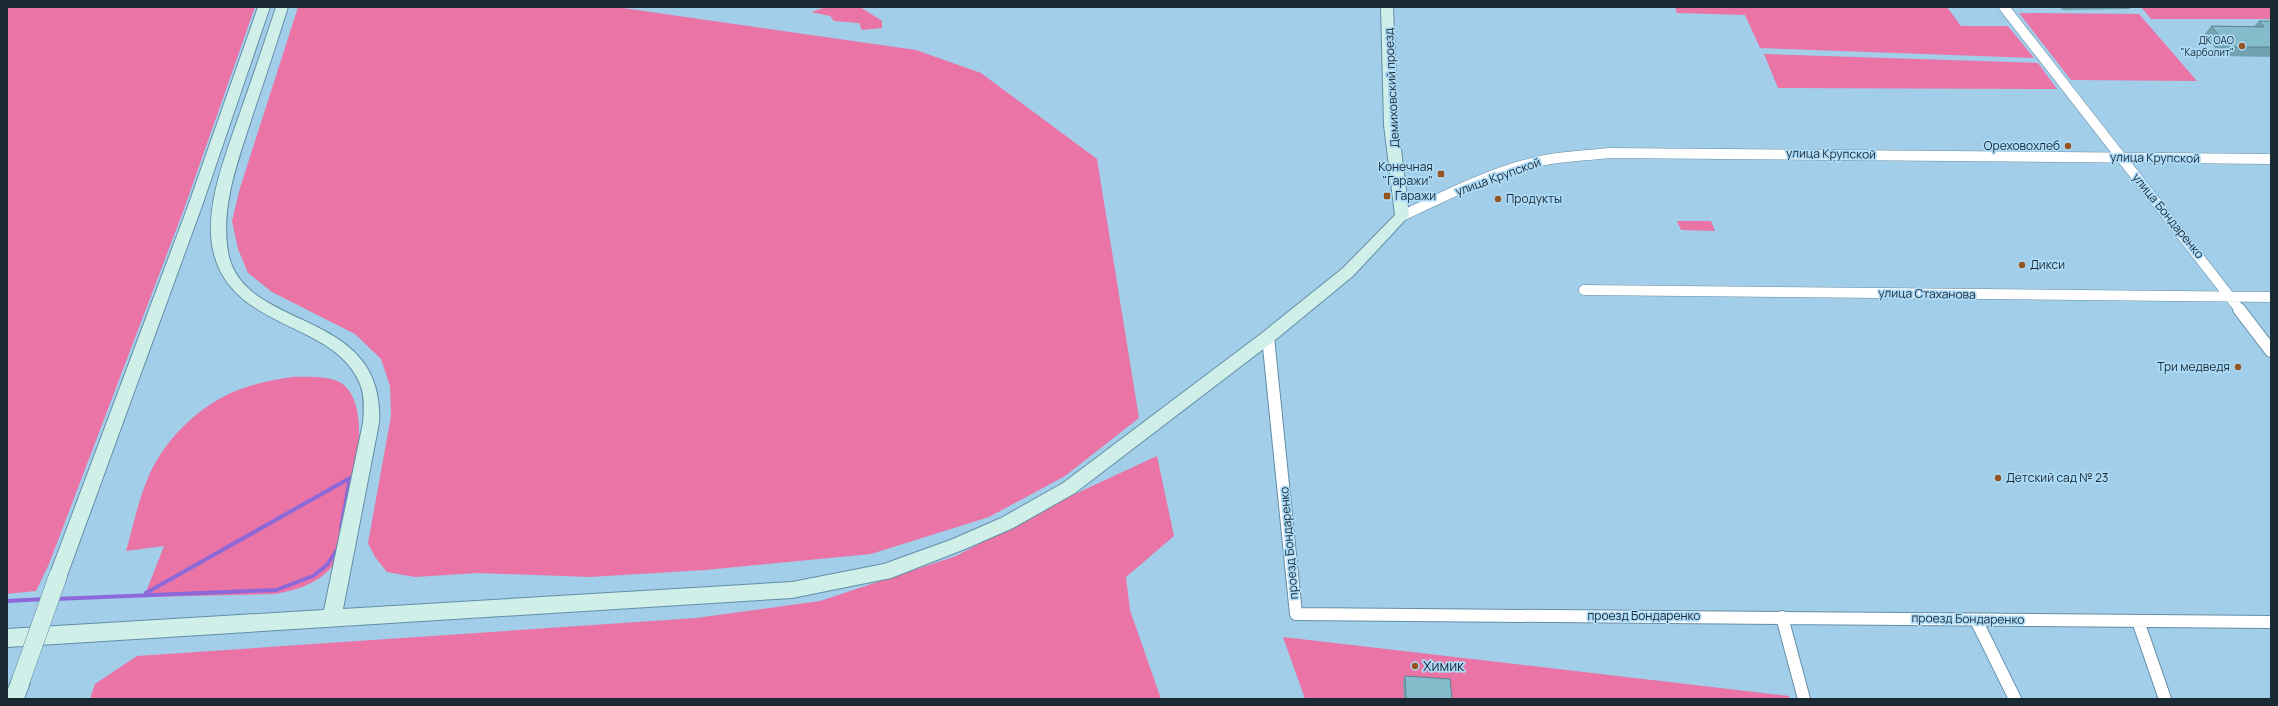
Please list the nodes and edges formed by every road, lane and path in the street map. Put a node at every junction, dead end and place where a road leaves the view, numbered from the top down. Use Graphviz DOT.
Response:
graph roads {
  1 [pos="264,7"];
  2 [pos="282,7"];
  3 [pos="1387,7"];
  4 [pos="2004,7"];
  5 [pos="2121,158"];
  6 [pos="2271,159"];
  7 [pos="1402,216"];
  8 [pos="1584,290"];
  9 [pos="2231,297"];
  10 [pos="2271,297"];
  11 [pos="1268,337"];
  12 [pos="2271,351"];
  13 [pos="1782,617"];
  14 [pos="332,618"];
  15 [pos="1976,620"];
  16 [pos="2138,621"];
  17 [pos="2271,622"];
  18 [pos="7,638"];
  19 [pos="17,691"];
  20 [pos="1804,699"];
  21 [pos="2015,699"];
  22 [pos="2165,699"];
  1 -- 19 [label="main road, bridge"];
  2 -- 14 [label="main road"];
  3 -- 7 [label="main road, Демиховский проезд"];
  4 -- 5 [label="street, улица Бондаренко"];
  5 -- 6 [label="street, улица Крупской"];
  5 -- 7 [label="street, улица Крупской"];
  5 -- 9 [label="street, улица Бондаренко"];
  7 -- 11 [label="main road"];
  8 -- 9 [label="street, улица Стаханова"];
  9 -- 10 [label="street, улица Стаханова"];
  9 -- 12 [label="street, улица Бондаренко"];
  11 -- 13 [label="street, проезд Бондаренко"];
  11 -- 14 [label="main road"];
  13 -- 15 [label="street, проезд Бондаренко"];
  13 -- 20 [label="street"];
  14 -- 18 [label="main road"];
  15 -- 16 [label="street, проезд Бондаренко"];
  15 -- 21 [label="street"];
  16 -- 17 [label="street, проезд Бондаренко"];
  16 -- 22 [label="street"];
}
